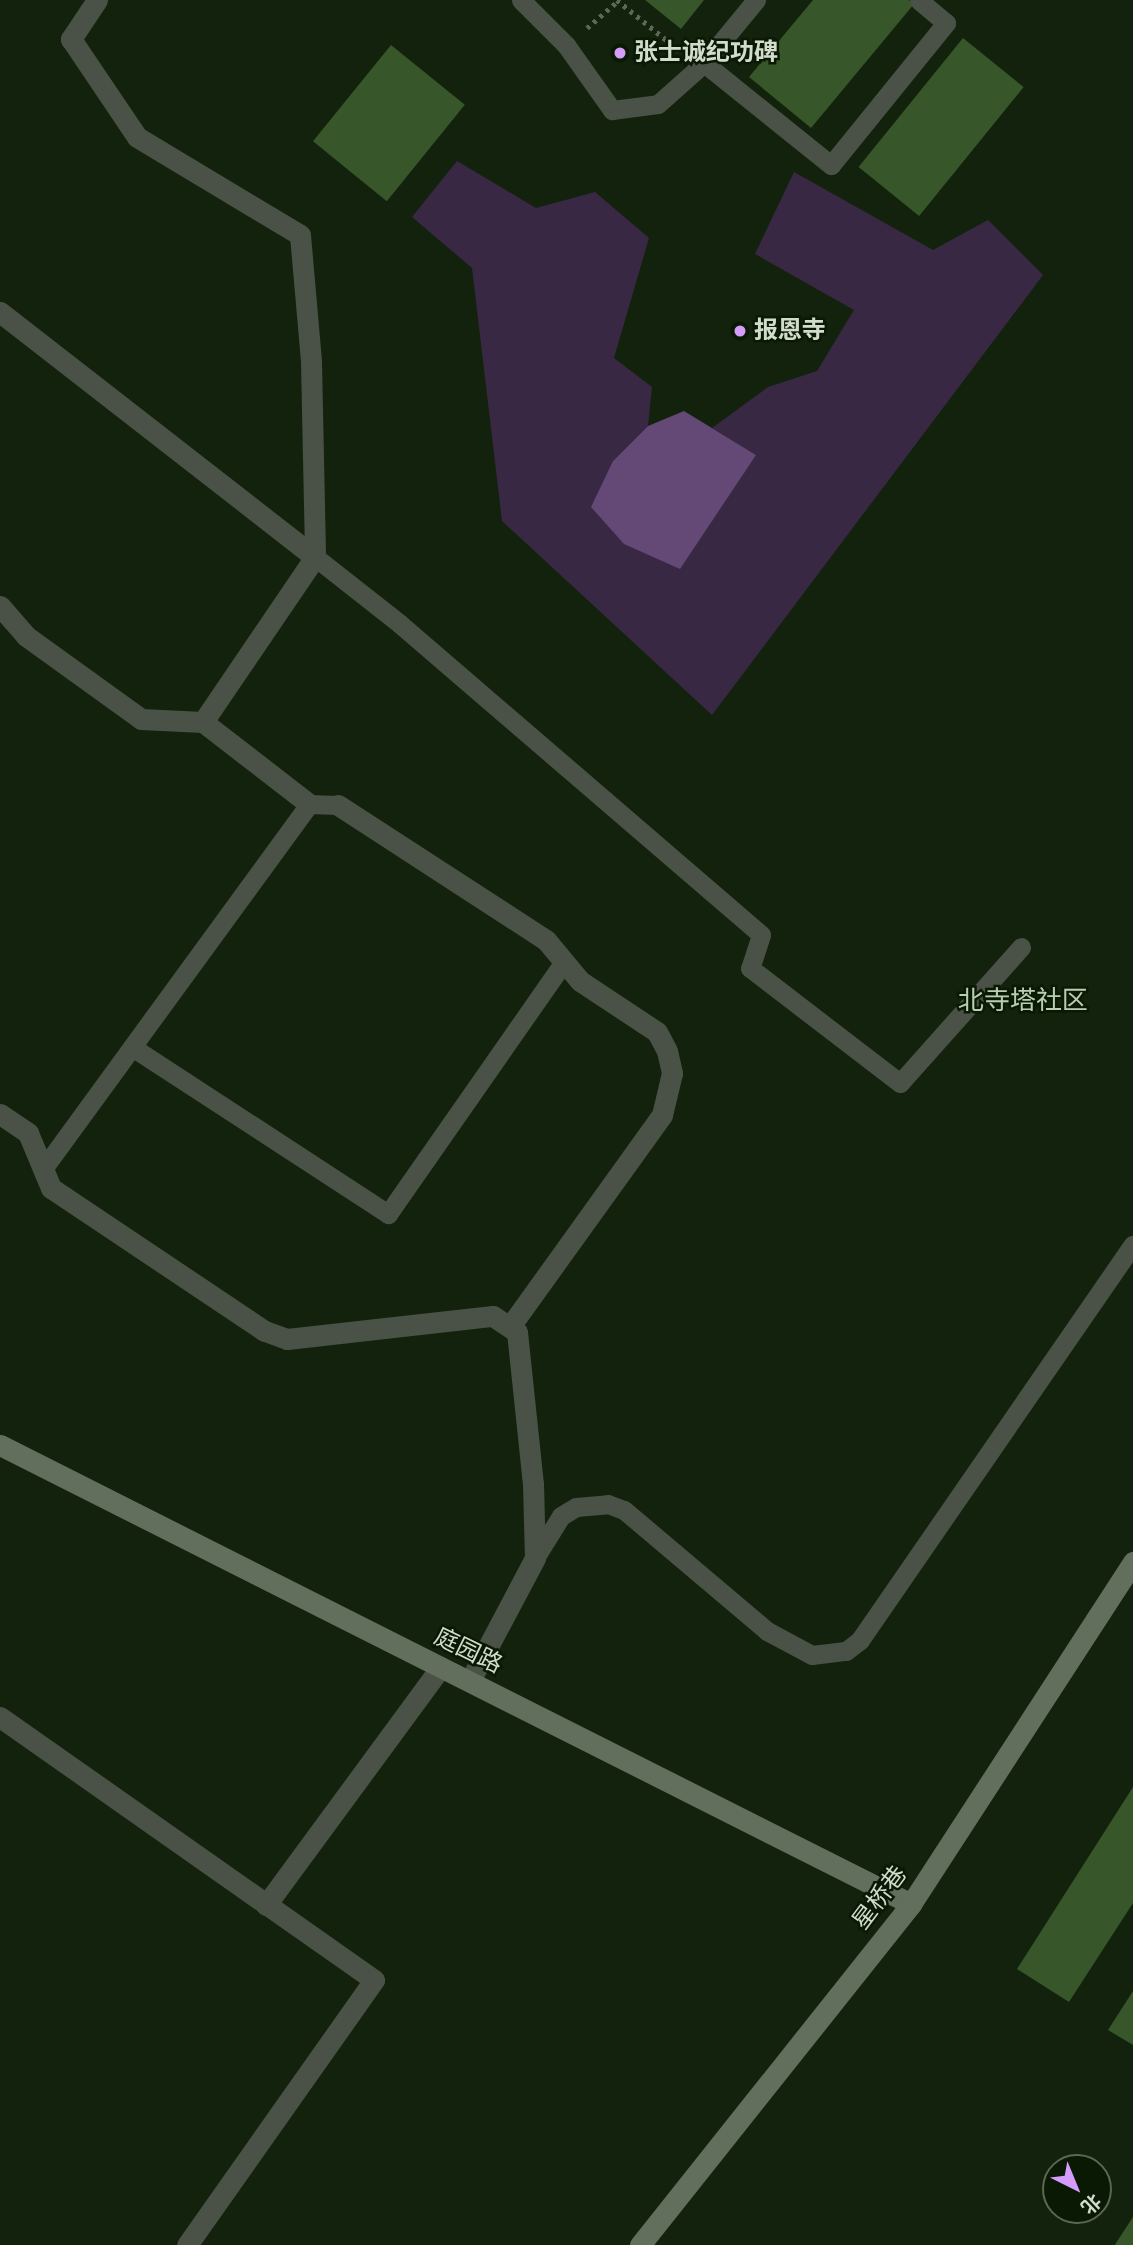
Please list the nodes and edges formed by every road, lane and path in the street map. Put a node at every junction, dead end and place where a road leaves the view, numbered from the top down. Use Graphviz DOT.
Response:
graph roads {
  1 [pos="97,0"];
  2 [pos="521,0"];
  3 [pos="756,0"];
  4 [pos="919,0"];
  5 [pos="617,1"];
  6 [pos="686,44"];
  7 [pos="566,45"];
  8 [pos="705,63"];
  9 [pos="0,312"];
  10 [pos="315,557"];
  11 [pos="0,606"];
  12 [pos="203,722"];
  13 [pos="309,804"];
  14 [pos="338,805"];
  15 [pos="1021,947"];
  16 [pos="564,962"];
  17 [pos="132,1047"];
  18 [pos="0,1114"];
  19 [pos="43,1169"];
  20 [pos="1133,1245"];
  21 [pos="511,1325"];
  22 [pos="0,1445"];
  23 [pos="535,1558"];
  24 [pos="1133,1562"];
  25 [pos="441,1667"];
  26 [pos="470,1681"];
  27 [pos="0,1717"];
  28 [pos="911,1904"];
  29 [pos="266,1905"];
  30 [pos="187,2245"];
  31 [pos="640,2245"];
  1 -- 10 [label="street"];
  2 -- 7 [label="lane"];
  3 -- 8 [label="lane"];
  4 -- 8 [label="lane"];
  5 -- 6 [label="path"];
  5 -- 7 [label="path"];
  7 -- 8 [label="lane"];
  9 -- 10 [label="street"];
  10 -- 12 [label="street"];
  10 -- 15 [label="lane"];
  11 -- 12 [label="street"];
  12 -- 13 [label="street"];
  13 -- 14 [label="lane"];
  13 -- 17 [label="lane"];
  14 -- 16 [label="street"];
  16 -- 17 [label="lane"];
  16 -- 21 [label="street"];
  17 -- 19 [label="lane"];
  18 -- 19 [label="street"];
  19 -- 21 [label="street"];
  20 -- 23 [label="lane"];
  21 -- 23 [label="street"];
  22 -- 25 [label="street, 庭园路"];
  23 -- 26 [label="street"];
  24 -- 28 [label="street, 星桥巷"];
  25 -- 26 [label="street, 庭园路"];
  25 -- 29 [label="street"];
  26 -- 28 [label="street, 庭园路"];
  27 -- 29 [label="street"];
  28 -- 31 [label="street, 星桥巷"];
  29 -- 30 [label="street"];
}
